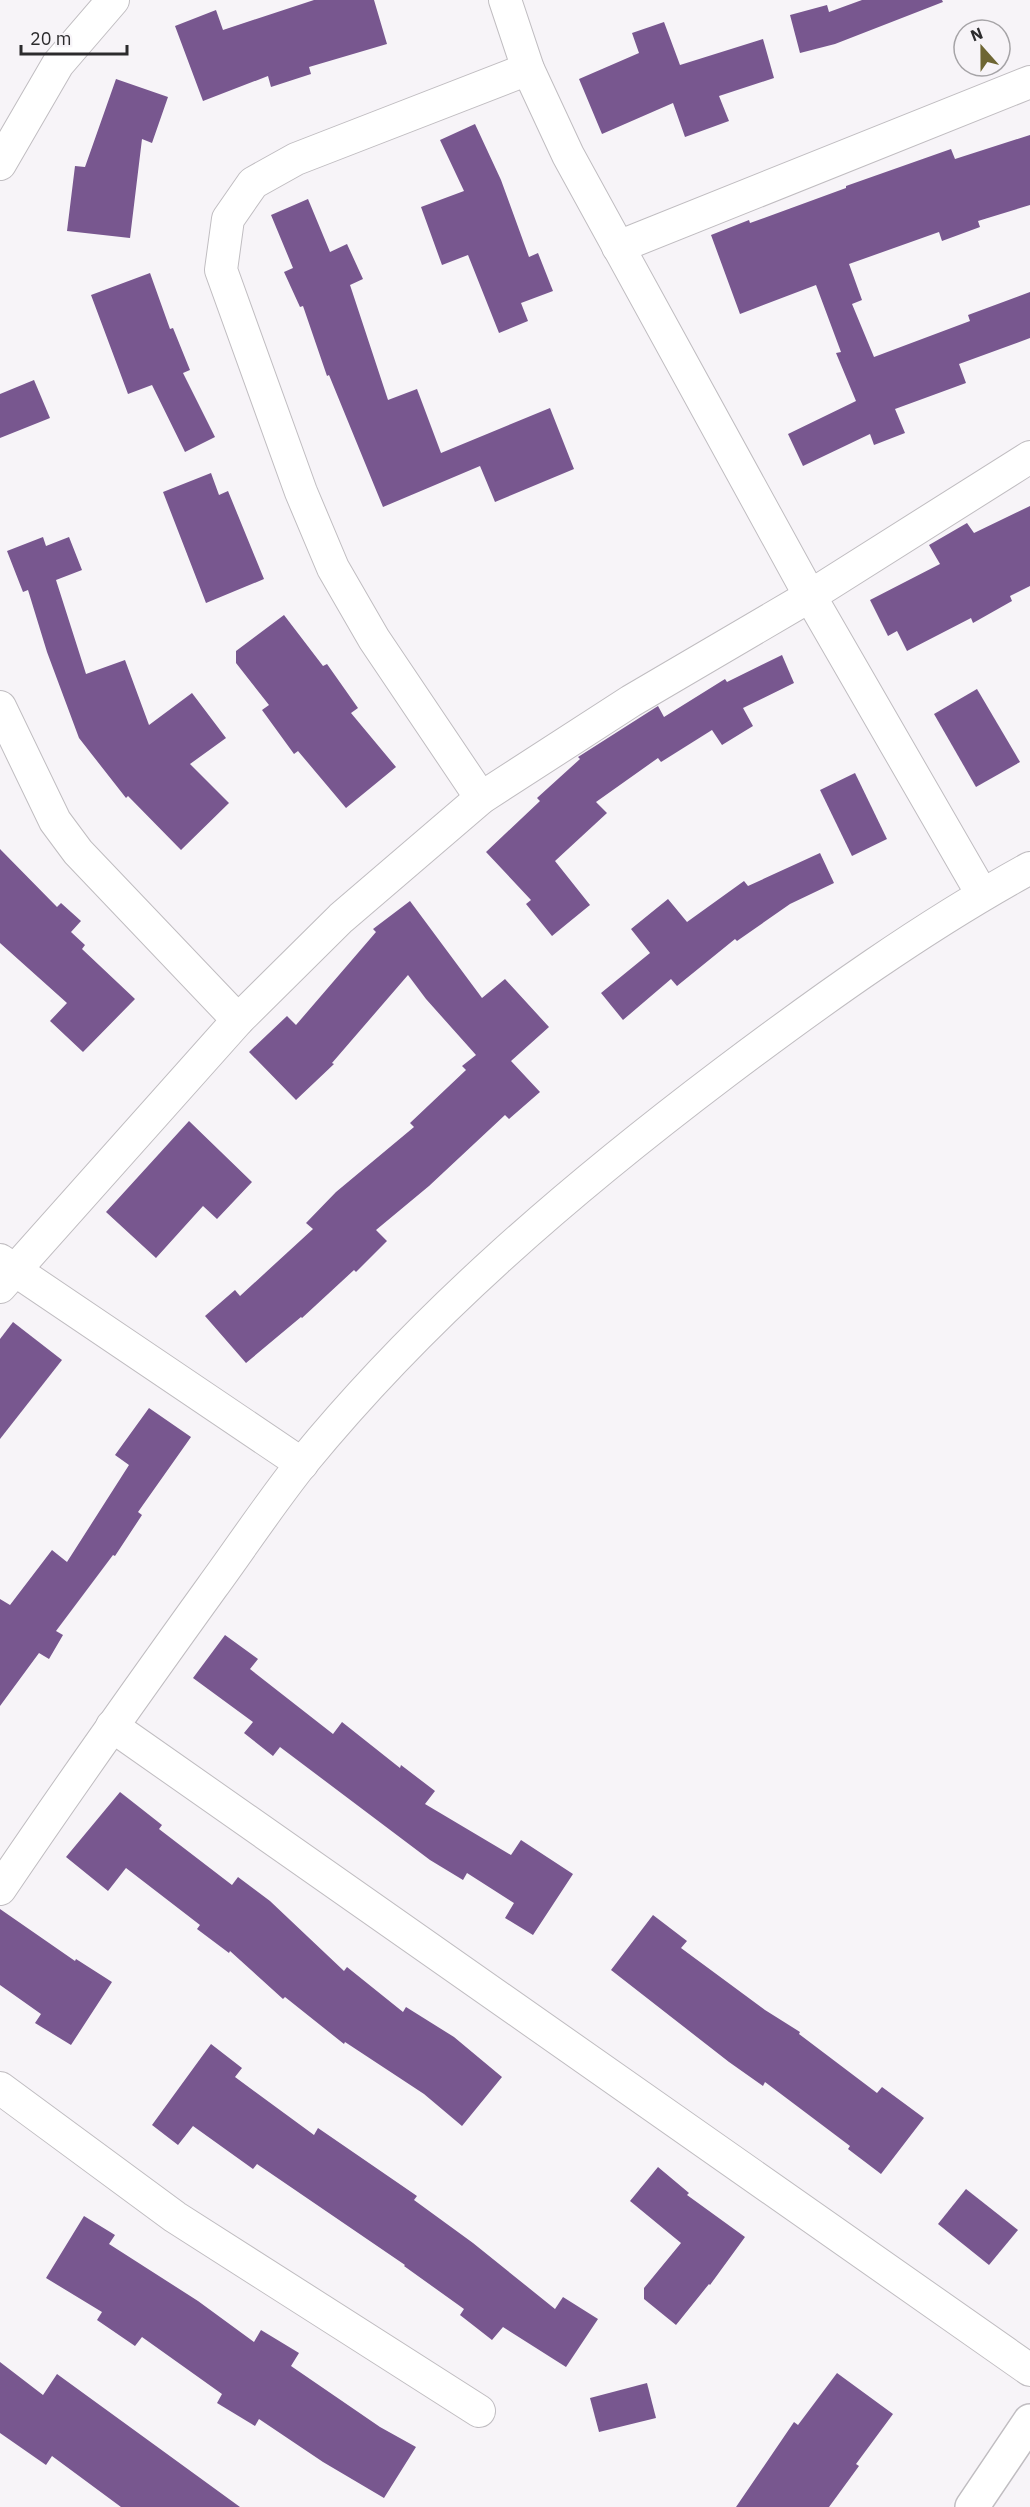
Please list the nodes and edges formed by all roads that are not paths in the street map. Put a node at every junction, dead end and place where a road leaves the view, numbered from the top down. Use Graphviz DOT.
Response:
graph roads {
  1 [pos="113,0"];
  2 [pos="505,0"];
  3 [pos="528,69"];
  4 [pos="1030,82"];
  5 [pos="0,164"];
  6 [pos="618,247"];
  7 [pos="1030,457"];
  8 [pos="810,596"];
  9 [pos="0,707"];
  10 [pos="481,798"];
  11 [pos="1030,867"];
  12 [pos="982,894"];
  13 [pos="238,1020"];
  14 [pos="4,1272"];
  15 [pos="302,1464"];
  16 [pos="112,1726"];
  17 [pos="0,1889"];
  18 [pos="0,2088"];
  19 [pos="1030,2370"];
  20 [pos="479,2411"];
  21 [pos="1030,2421"];
  22 [pos="972,2507"];
  1 -- 5 [label="street"];
  2 -- 3 [label="street"];
  3 -- 6 [label="street"];
  3 -- 10 [label="street"];
  4 -- 6 [label="street"];
  6 -- 8 [label="street"];
  7 -- 8 [label="street"];
  8 -- 10 [label="street"];
  8 -- 12 [label="street"];
  9 -- 13 [label="street"];
  10 -- 13 [label="street"];
  11 -- 12 [label="street"];
  12 -- 15 [label="street"];
  13 -- 14 [label="street"];
  14 -- 15 [label="street"];
  15 -- 16 [label="street"];
  16 -- 17 [label="street"];
  16 -- 19 [label="street"];
  18 -- 20 [label="street"];
  21 -- 22 [label="main road"];
}
